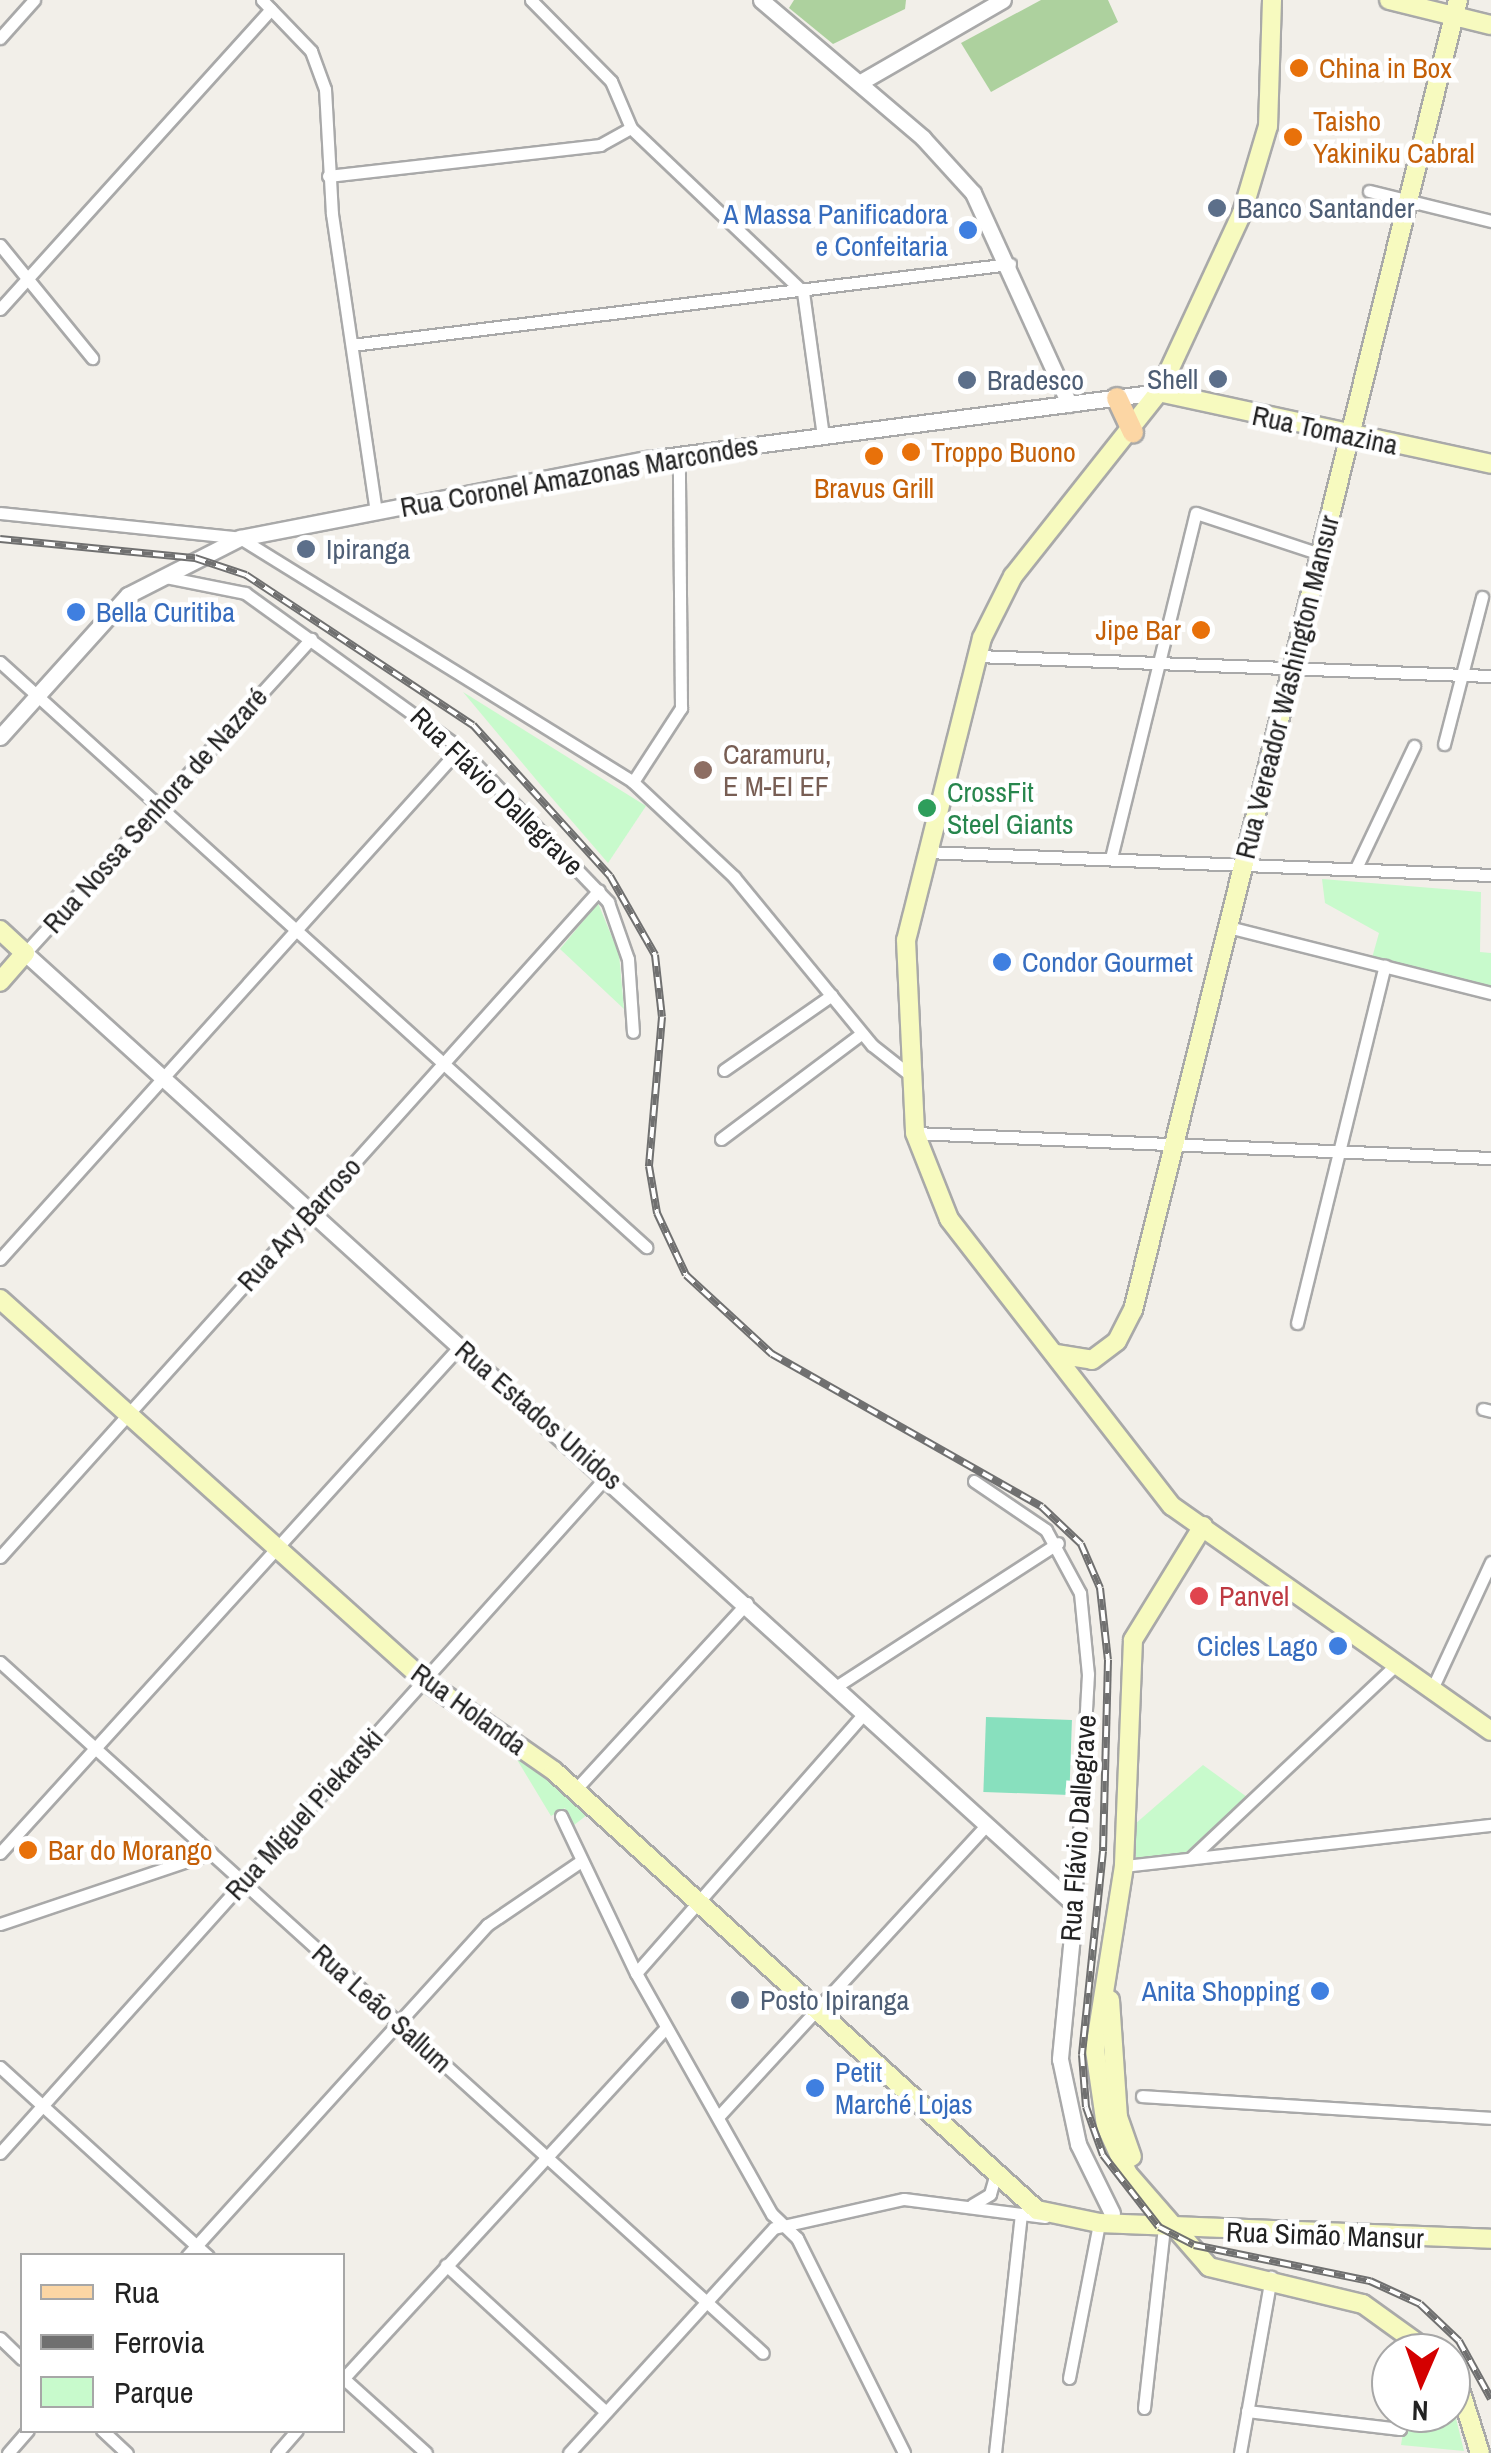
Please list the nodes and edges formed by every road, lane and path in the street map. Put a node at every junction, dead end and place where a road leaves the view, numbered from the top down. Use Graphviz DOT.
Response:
graph roads {
  1 [pos="34,0"];
  2 [pos="531,0"];
  3 [pos="760,0"];
  4 [pos="1002,0"];
  5 [pos="1272,0"];
  6 [pos="1389,0"];
  7 [pos="266,4"];
  8 [pos="1456,8"];
  9 [pos="1491,25"];
  10 [pos="0,38"];
  11 [pos="859,83"];
  12 [pos="631,128"];
  13 [pos="328,176"];
  14 [pos="1369,191"];
  15 [pos="1408,201"];
  16 [pos="1491,222"];
  17 [pos="0,246"];
  18 [pos="1010,264"];
  19 [pos="28,278"];
  20 [pos="798,287"];
  21 [pos="0,309"];
  22 [pos="352,345"];
  23 [pos="92,358"];
  24 [pos="1159,392"];
  25 [pos="1117,398"];
  26 [pos="1069,404"];
  27 [pos="1133,433"];
  28 [pos="822,436"];
  29 [pos="1350,438"];
  30 [pos="680,454"];
  31 [pos="1491,464"];
  32 [pos="376,512"];
  33 [pos="0,513"];
  34 [pos="240,538"];
  35 [pos="1320,554"];
  36 [pos="157,576"];
  37 [pos="1482,597"];
  38 [pos="311,638"];
  39 [pos="977,656"];
  40 [pos="0,662"];
  41 [pos="1159,663"];
  42 [pos="1292,668"];
  43 [pos="1462,675"];
  44 [pos="1491,676"];
  45 [pos="37,696"];
  46 [pos="0,737"];
  47 [pos="1444,744"];
  48 [pos="1414,746"];
  49 [pos="460,748"];
  50 [pos="633,782"];
  51 [pos="158,806"];
  52 [pos="926,852"];
  53 [pos="1110,858"];
  54 [pos="1244,862"];
  55 [pos="1357,866"];
  56 [pos="1491,874"];
  57 [pos="599,890"];
  58 [pos="1228,927"];
  59 [pos="0,930"];
  60 [pos="296,930"];
  61 [pos="26,953"];
  62 [pos="1386,966"];
  63 [pos="0,982"];
  64 [pos="1491,993"];
  65 [pos="832,995"];
  66 [pos="632,1032"];
  67 [pos="862,1033"];
  68 [pos="443,1064"];
  69 [pos="724,1070"];
  70 [pos="910,1075"];
  71 [pos="163,1078"];
  72 [pos="915,1133"];
  73 [pos="720,1139"];
  74 [pos="1174,1144"];
  75 [pos="1340,1152"];
  76 [pos="1491,1158"];
  77 [pos="311,1211"];
  78 [pos="646,1248"];
  79 [pos="0,1259"];
  80 [pos="0,1299"];
  81 [pos="1298,1323"];
  82 [pos="460,1346"];
  83 [pos="1056,1354"];
  84 [pos="1092,1360"];
  85 [pos="128,1414"];
  86 [pos="607,1476"];
  87 [pos="974,1481"];
  88 [pos="1203,1526"];
  89 [pos="1058,1543"];
  90 [pos="277,1548"];
  91 [pos="0,1557"];
  92 [pos="1491,1562"];
  93 [pos="747,1603"];
  94 [pos="0,1662"];
  95 [pos="1397,1664"];
  96 [pos="424,1680"];
  97 [pos="837,1686"];
  98 [pos="1432,1689"];
  99 [pos="865,1712"];
  100 [pos="1491,1731"];
  101 [pos="95,1748"];
  102 [pos="575,1790"];
  103 [pos="560,1816"];
  104 [pos="987,1824"];
  105 [pos="1491,1825"];
  106 [pos="0,1853"];
  107 [pos="211,1853"];
  108 [pos="1191,1858"];
  109 [pos="582,1862"];
  110 [pos="1124,1866"];
  111 [pos="243,1882"];
  112 [pos="699,1902"];
  113 [pos="1075,1904"];
  114 [pos="0,1924"];
  115 [pos="636,1974"];
  116 [pos="1109,1980"];
  117 [pos="817,2009"];
  118 [pos="398,2023"];
  119 [pos="666,2028"];
  120 [pos="0,2067"];
  121 [pos="1142,2096"];
  122 [pos="42,2106"];
  123 [pos="718,2117"];
  124 [pos="1491,2118"];
  125 [pos="939,2119"];
  126 [pos="0,2153"];
  127 [pos="545,2156"];
  128 [pos="995,2176"];
  129 [pos="1148,2199"];
  130 [pos="965,2206"];
  131 [pos="1060,2213"];
  132 [pos="1021,2214"];
  133 [pos="1105,2218"];
  134 [pos="1139,2220"];
  135 [pos="782,2224"];
  136 [pos="1169,2227"];
  137 [pos="1491,2240"];
  138 [pos="197,2245"];
  139 [pos="190,2253"];
  140 [pos="205,2253"];
  141 [pos="446,2265"];
  142 [pos="1270,2281"];
  143 [pos="706,2301"];
  144 [pos="1404,2333"];
  145 [pos="1422,2333"];
  146 [pos="0,2338"];
  147 [pos="764,2353"];
  148 [pos="20,2356"];
  149 [pos="345,2376"];
  150 [pos="1070,2378"];
  151 [pos="345,2380"];
  152 [pos="1144,2408"];
  153 [pos="1247,2411"];
  154 [pos="606,2412"];
  155 [pos="1471,2425"];
  156 [pos="1371,2426"];
  157 [pos="25,2433"];
  158 [pos="105,2433"];
  159 [pos="294,2433"];
  160 [pos="8,2453"];
  161 [pos="127,2453"];
  162 [pos="276,2453"];
  163 [pos="426,2453"];
  164 [pos="569,2453"];
  165 [pos="904,2453"];
  166 [pos="995,2453"];
  167 [pos="1240,2453"];
  168 [pos="1480,2453"];
  1 -- 10 [label="street"];
  2 -- 12 [label="street"];
  3 -- 11 [label="street"];
  4 -- 11 [label="street"];
  5 -- 24 [label="main road"];
  6 -- 8 [label="main road"];
  7 -- 13 [label="street"];
  7 -- 19 [label="street"];
  8 -- 9 [label="main road"];
  8 -- 15 [label="main road, Rua Vereador Washington Mansur"];
  11 -- 18 [label="street"];
  12 -- 13 [label="street"];
  12 -- 20 [label="street"];
  13 -- 22 [label="street"];
  14 -- 15 [label="street"];
  15 -- 16 [label="street"];
  15 -- 29 [label="main road, Rua Vereador Washington Mansur"];
  17 -- 19 [label="street"];
  18 -- 20 [label="street"];
  18 -- 26 [label="street"];
  19 -- 21 [label="street"];
  19 -- 23 [label="street"];
  20 -- 22 [label="street"];
  20 -- 28 [label="street"];
  22 -- 32 [label="street"];
  24 -- 25 [label="street, Rua Coronel Amazonas Marcondes"];
  24 -- 27 [label="main road"];
  24 -- 29 [label="main road, Rua Tomazina"];
  25 -- 26 [label="street, Rua Coronel Amazonas Marcondes"];
  25 -- 27 [label="main road"];
  26 -- 28 [label="street, Rua Coronel Amazonas Marcondes"];
  27 -- 39 [label="main road"];
  28 -- 30 [label="street, Rua Coronel Amazonas Marcondes"];
  29 -- 31 [label="main road, Rua Tomazina"];
  29 -- 35 [label="main road, Rua Vereador Washington Mansur"];
  30 -- 32 [label="street, Rua Coronel Amazonas Marcondes"];
  30 -- 50 [label="street"];
  32 -- 34 [label="street, Rua Coronel Amazonas Marcondes"];
  33 -- 34 [label="street, Rua Coronel Amazonas Marcondes"];
  34 -- 36 [label="street"];
  34 -- 50 [label="street"];
  35 -- 41 [label="street"];
  35 -- 42 [label="main road, Rua Vereador Washington Mansur"];
  36 -- 38 [label="street, Rua Flávio Dallegrave"];
  36 -- 45 [label="street"];
  37 -- 43 [label="street"];
  38 -- 49 [label="street, Rua Flávio Dallegrave"];
  38 -- 51 [label="street, Rua Nossa Senhora de Nazaré"];
  39 -- 41 [label="street"];
  39 -- 52 [label="main road"];
  40 -- 45 [label="street"];
  41 -- 42 [label="street"];
  41 -- 53 [label="street"];
  42 -- 43 [label="street"];
  42 -- 54 [label="main road, Rua Vereador Washington Mansur"];
  43 -- 44 [label="street"];
  43 -- 47 [label="street"];
  45 -- 46 [label="street"];
  45 -- 51 [label="street"];
  48 -- 55 [label="street"];
  49 -- 57 [label="street, Rua Flávio Dallegrave"];
  49 -- 60 [label="street"];
  50 -- 65 [label="street"];
  51 -- 60 [label="street"];
  51 -- 61 [label="street, Rua Nossa Senhora de Nazaré"];
  52 -- 53 [label="street"];
  52 -- 70 [label="main road"];
  53 -- 54 [label="street"];
  54 -- 55 [label="street"];
  54 -- 58 [label="main road, Rua Vereador Washington Mansur"];
  55 -- 56 [label="street"];
  57 -- 66 [label="street, Rua Flávio Dallegrave"];
  57 -- 68 [label="street, Rua Ary Barroso"];
  58 -- 62 [label="street"];
  58 -- 74 [label="main road, Rua Vereador Washington Mansur"];
  59 -- 61 [label="main road, Rua Estados Unidos"];
  60 -- 68 [label="street"];
  60 -- 71 [label="street"];
  61 -- 63 [label="main road, Rua Nossa Senhora de Nazaré"];
  61 -- 71 [label="street, Rua Estados Unidos"];
  62 -- 64 [label="street"];
  62 -- 75 [label="street"];
  65 -- 67 [label="street"];
  65 -- 69 [label="street"];
  67 -- 70 [label="street"];
  67 -- 73 [label="street"];
  68 -- 77 [label="street, Rua Ary Barroso"];
  68 -- 78 [label="street"];
  70 -- 72 [label="main road"];
  71 -- 77 [label="street, Rua Estados Unidos"];
  71 -- 79 [label="street"];
  72 -- 74 [label="street"];
  72 -- 83 [label="main road"];
  74 -- 75 [label="street"];
  74 -- 84 [label="main road, Rua Vereador Washington Mansur"];
  75 -- 76 [label="street"];
  75 -- 81 [label="street"];
  77 -- 82 [label="street, Rua Estados Unidos"];
  77 -- 85 [label="street, Rua Ary Barroso"];
  80 -- 85 [label="main road, Rua Holanda"];
  82 -- 86 [label="street, Rua Estados Unidos"];
  82 -- 90 [label="street"];
  83 -- 84 [label="main road"];
  83 -- 88 [label="main road"];
  84 -- 88 [label="main road"];
  85 -- 90 [label="main road, Rua Holanda"];
  85 -- 91 [label="street, Rua Ary Barroso"];
  86 -- 93 [label="street, Rua Estados Unidos"];
  86 -- 96 [label="street, Rua Miguel Piekarski"];
  87 -- 89 [label="street"];
  88 -- 95 [label="main road"];
  88 -- 110 [label="main road, Rua Flávio Dallegrave"];
  89 -- 97 [label="street"];
  89 -- 113 [label="street, Rua Flávio Dallegrave"];
  90 -- 96 [label="main road, Rua Holanda"];
  90 -- 101 [label="street"];
  92 -- 98 [label="street"];
  93 -- 97 [label="street, Rua Estados Unidos"];
  93 -- 102 [label="street"];
  94 -- 101 [label="street, Rua Leão Sallum"];
  95 -- 98 [label="main road"];
  95 -- 108 [label="street"];
  96 -- 102 [label="main road, Rua Holanda"];
  96 -- 111 [label="street, Rua Miguel Piekarski"];
  97 -- 99 [label="street, Rua Estados Unidos"];
  98 -- 100 [label="main road"];
  99 -- 104 [label="street, Rua Estados Unidos"];
  99 -- 112 [label="street"];
  101 -- 106 [label="street"];
  101 -- 107 [label="street, Rua Leão Sallum"];
  102 -- 112 [label="main road, Rua Holanda"];
  103 -- 109 [label="street"];
  104 -- 113 [label="street, Rua Estados Unidos"];
  104 -- 117 [label="street"];
  105 -- 108 [label="street"];
  107 -- 111 [label="street, Rua Leão Sallum"];
  107 -- 114 [label="street"];
  108 -- 110 [label="street"];
  109 -- 115 [label="street"];
  109 -- 118 [label="street"];
  110 -- 116 [label="main road, Rua Flávio Dallegrave"];
  111 -- 118 [label="street, Rua Leão Sallum"];
  111 -- 122 [label="street, Rua Miguel Piekarski"];
  112 -- 115 [label="street"];
  112 -- 117 [label="main road, Rua Holanda"];
  113 -- 133 [label="street, Rua Flávio Dallegrave"];
  115 -- 119 [label="street"];
  116 -- 129 [label="main road, Rua Flávio Dallegrave"];
  116 -- 136 [label="main road, Rua Flávio Dallegrave"];
  117 -- 123 [label="street"];
  117 -- 125 [label="main road, Rua Holanda"];
  118 -- 127 [label="street, Rua Leão Sallum"];
  118 -- 138 [label="street"];
  119 -- 123 [label="street"];
  119 -- 127 [label="street"];
  120 -- 122 [label="street"];
  121 -- 124 [label="street"];
  122 -- 126 [label="street, Rua Miguel Piekarski"];
  122 -- 138 [label="street"];
  123 -- 135 [label="street"];
  125 -- 128 [label="main road, Rua Holanda"];
  125 -- 131 [label="main road, Rua Holanda"];
  127 -- 141 [label="street"];
  127 -- 143 [label="street, Rua Leão Sallum"];
  128 -- 130 [label="street"];
  128 -- 131 [label="main road, Rua Holanda"];
  129 -- 134 [label="main road"];
  129 -- 136 [label="main road, Rua Flávio Dallegrave"];
  130 -- 132 [label="street, Rua Simão Mansur"];
  130 -- 135 [label="street, Rua Simão Mansur"];
  131 -- 132 [label="street, Rua Simão Mansur"];
  131 -- 133 [label="main road, Rua Simão Mansur"];
  132 -- 166 [label="street"];
  133 -- 134 [label="main road, Rua Simão Mansur"];
  133 -- 136 [label="main road, Rua Simão Mansur"];
  133 -- 150 [label="street"];
  134 -- 136 [label="main road, Rua Simão Mansur"];
  135 -- 143 [label="street"];
  135 -- 165 [label="street"];
  136 -- 137 [label="main road, Rua Simão Mansur"];
  136 -- 142 [label="main road, Rua Flávio Dallegrave"];
  136 -- 152 [label="street"];
  138 -- 139 [label="street"];
  138 -- 140 [label="street"];
  141 -- 149 [label="street"];
  141 -- 154 [label="street"];
  142 -- 144 [label="main road, Rua Flávio Dallegrave"];
  142 -- 145 [label="main road, Rua Flávio Dallegrave"];
  142 -- 153 [label="street"];
  143 -- 147 [label="street, Rua Leão Sallum"];
  143 -- 154 [label="street"];
  146 -- 148 [label="street"];
  151 -- 163 [label="street"];
  153 -- 156 [label="street"];
  153 -- 167 [label="street"];
  154 -- 164 [label="street"];
  155 -- 168 [label="main road"];
  157 -- 160 [label="street"];
  158 -- 161 [label="street"];
  159 -- 162 [label="street"];
}
